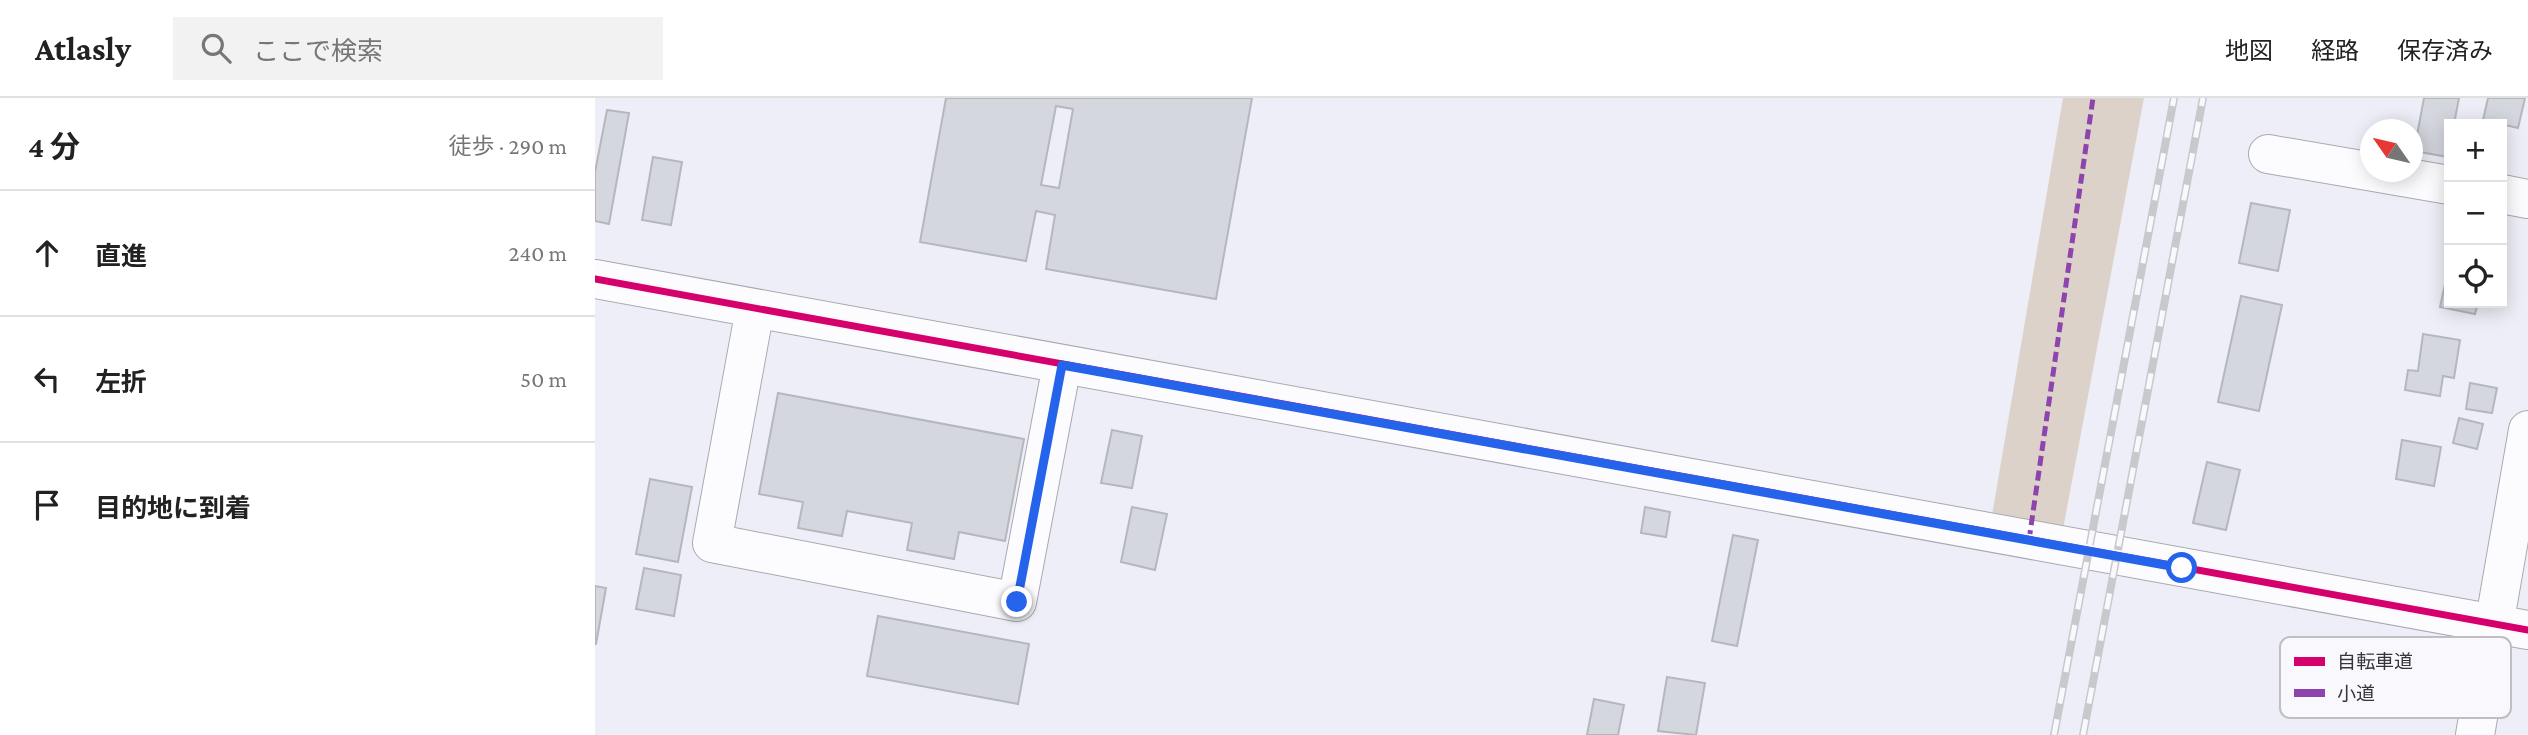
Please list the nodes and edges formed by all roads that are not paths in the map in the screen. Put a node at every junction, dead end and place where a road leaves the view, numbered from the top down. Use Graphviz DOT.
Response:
graph roads {
  1 [pos="2268,154"];
  2 [pos="2444,184"];
  3 [pos="2507,195"];
  4 [pos="2528,199"];
  5 [pos="595,279"];
  6 [pos="755,309"];
  7 [pos="1062,365"];
  8 [pos="2528,430"];
  9 [pos="2511,627"];
  10 [pos="2482,718"];
  11 [pos="2476,735"];
  1 -- 2 [label="street"];
  3 -- 4 [label="street"];
  5 -- 6 [label="street"];
  6 -- 7 [label="street"];
  6 -- 7 [label="street"];
  7 -- 9 [label="street"];
  8 -- 9 [label="street"];
  10 -- 11 [label="street"];
}
